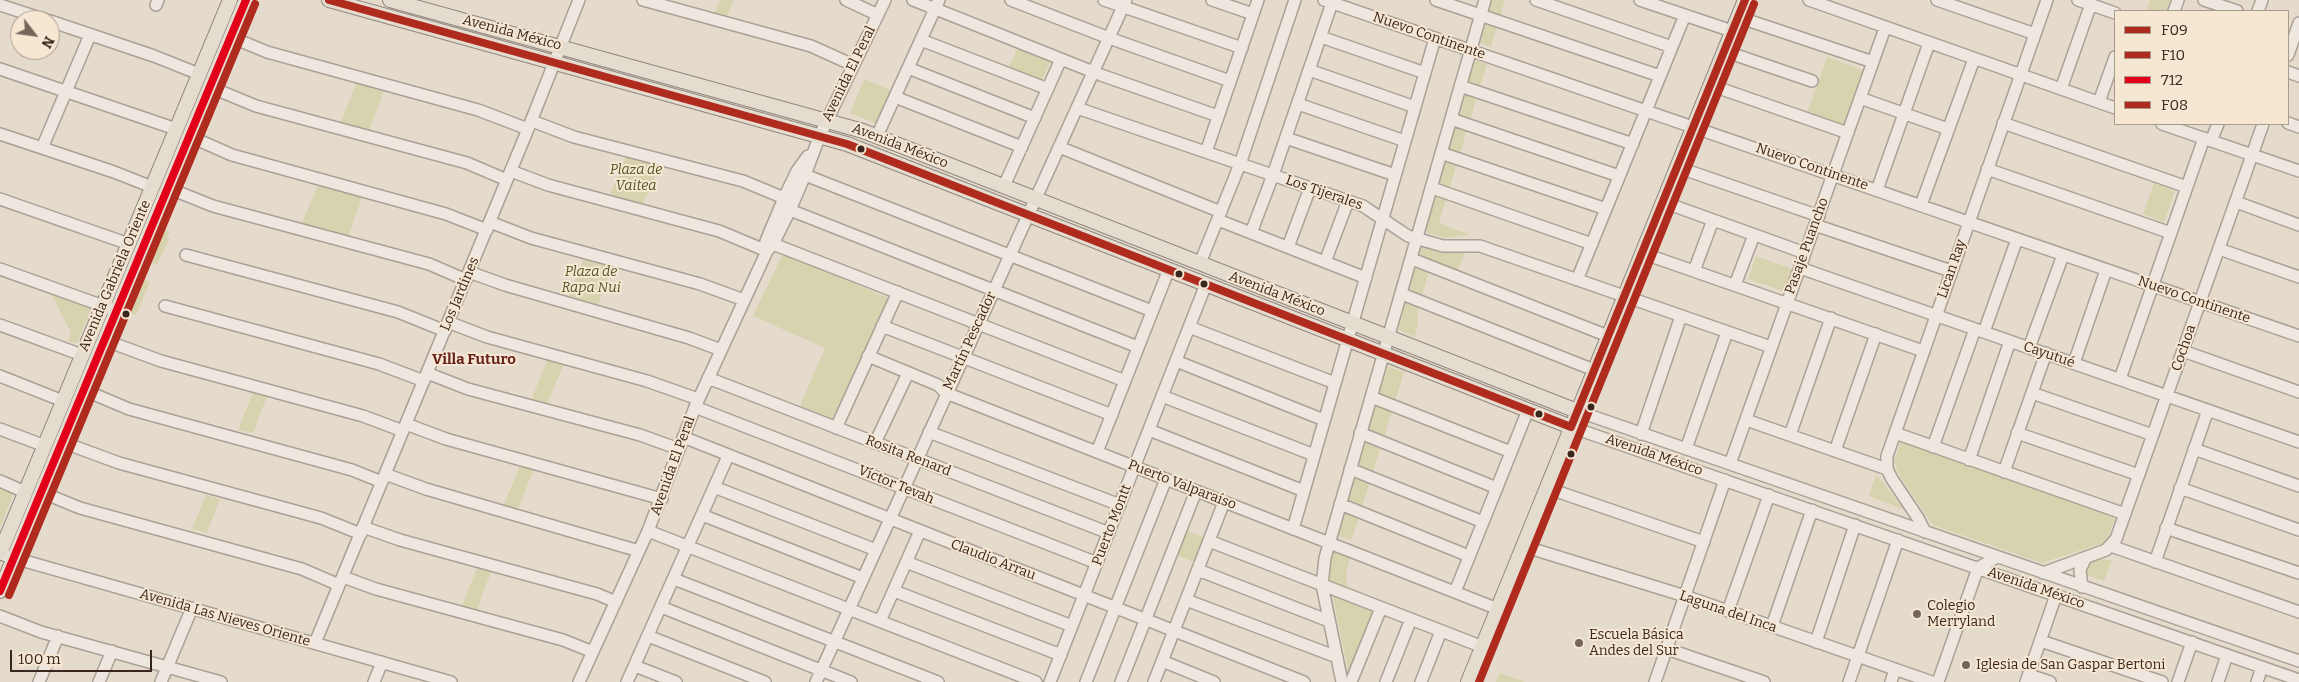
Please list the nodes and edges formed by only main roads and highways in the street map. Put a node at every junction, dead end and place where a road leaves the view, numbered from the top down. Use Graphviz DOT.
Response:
graph roads {
  1 [pos="230,0"];
  2 [pos="246,0"];
  3 [pos="329,0"];
  4 [pos="390,0"];
  5 [pos="1745,0"];
  6 [pos="1577,411"];
  7 [pos="1571,427"];
  8 [pos="0,553"];
  9 [pos="0,591"];
  10 [pos="1468,682"];
  1 -- 8 [label="main road, Avenida Gabriela Oriente"];
  2 -- 9 [label="main road, Avenida Gabriela Oriente"];
  3 -- 7 [label="main road, Avenida México"];
  4 -- 6 [label="main road, Avenida México"];
  5 -- 6 [label="main road"];
  6 -- 7 [label="main road"];
  7 -- 10 [label="main road"];
}
